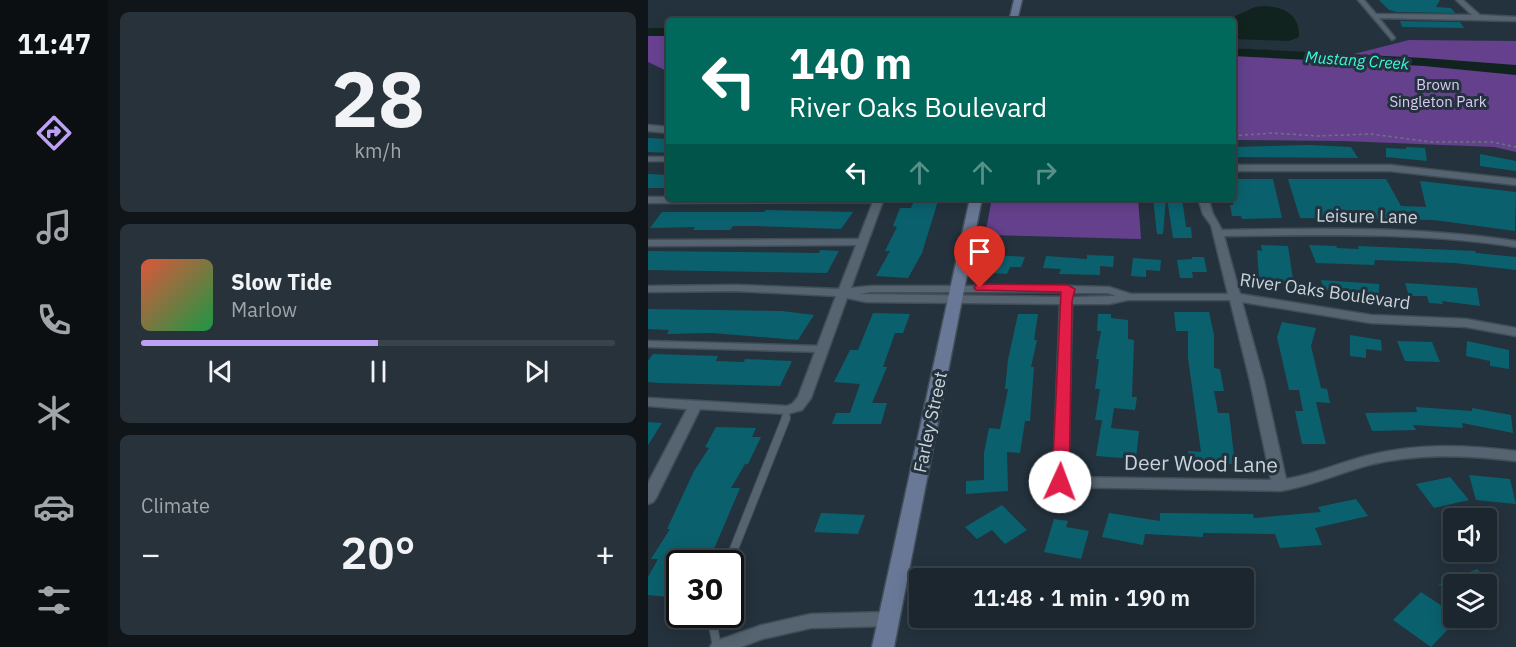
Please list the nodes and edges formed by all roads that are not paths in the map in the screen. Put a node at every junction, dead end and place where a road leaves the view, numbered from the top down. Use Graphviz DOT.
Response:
graph roads {
  1 [pos="1018,0"];
  2 [pos="1361,0"];
  3 [pos="1459,0"];
  4 [pos="1374,16"];
  5 [pos="1478,17"];
  6 [pos="1014,18"];
  7 [pos="1516,19"];
  8 [pos="1392,38"];
  9 [pos="648,129"];
  10 [pos="666,130"];
  11 [pos="648,159"];
  12 [pos="666,159"];
  13 [pos="1236,168"];
  14 [pos="1516,182"];
  15 [pos="648,201"];
  16 [pos="666,201"];
  17 [pos="877,201"];
  18 [pos="975,201"];
  19 [pos="1204,201"];
  20 [pos="1217,233"];
  21 [pos="861,242"];
  22 [pos="648,243"];
  23 [pos="1516,244"];
  24 [pos="648,289"];
  25 [pos="841,293"];
  26 [pos="957,293"];
  27 [pos="1067,295"];
  28 [pos="1234,297"];
  29 [pos="1516,332"];
  30 [pos="648,344"];
  31 [pos="821,349"];
  32 [pos="648,402"];
  33 [pos="696,404"];
  34 [pos="792,409"];
  35 [pos="1516,456"];
  36 [pos="1280,486"];
  37 [pos="648,498"];
  38 [pos="734,550"];
  39 [pos="889,619"];
  40 [pos="714,628"];
  41 [pos="718,647"];
  42 [pos="883,647"];
  1 -- 6 [label="street"];
  2 -- 4 [label="street"];
  3 -- 5 [label="street"];
  4 -- 5 [label="street"];
  4 -- 8 [label="street"];
  5 -- 7 [label="street"];
  9 -- 10 [label="street"];
  11 -- 12 [label="lane"];
  13 -- 14 [label="street"];
  15 -- 16 [label="street"];
  17 -- 21 [label="street"];
  18 -- 26 [label="street, Farley Street"];
  19 -- 20 [label="street"];
  20 -- 23 [label="street, Leisure Lane"];
  20 -- 28 [label="street"];
  21 -- 22 [label="lane"];
  21 -- 25 [label="street"];
  24 -- 25 [label="street, River Oaks Boulevard"];
  25 -- 26 [label="street, River Oaks Boulevard"];
  25 -- 31 [label="street"];
  26 -- 27 [label="street, River Oaks Boulevard"];
  26 -- 39 [label="street, Farley Street"];
  27 -- 28 [label="street, River Oaks Boulevard"];
  27 -- 36 [label="street, Deer Wood Lane"];
  28 -- 29 [label="street, River Oaks Boulevard"];
  28 -- 36 [label="street"];
  30 -- 31 [label="lane"];
  31 -- 34 [label="street"];
  32 -- 33 [label="street"];
  33 -- 34 [label="street"];
  33 -- 37 [label="street"];
  34 -- 38 [label="lane"];
  35 -- 36 [label="street, Deer Wood Lane"];
  39 -- 41 [label="street"];
  39 -- 42 [label="street, Farley Street"];
  40 -- 41 [label="lane"];
}
